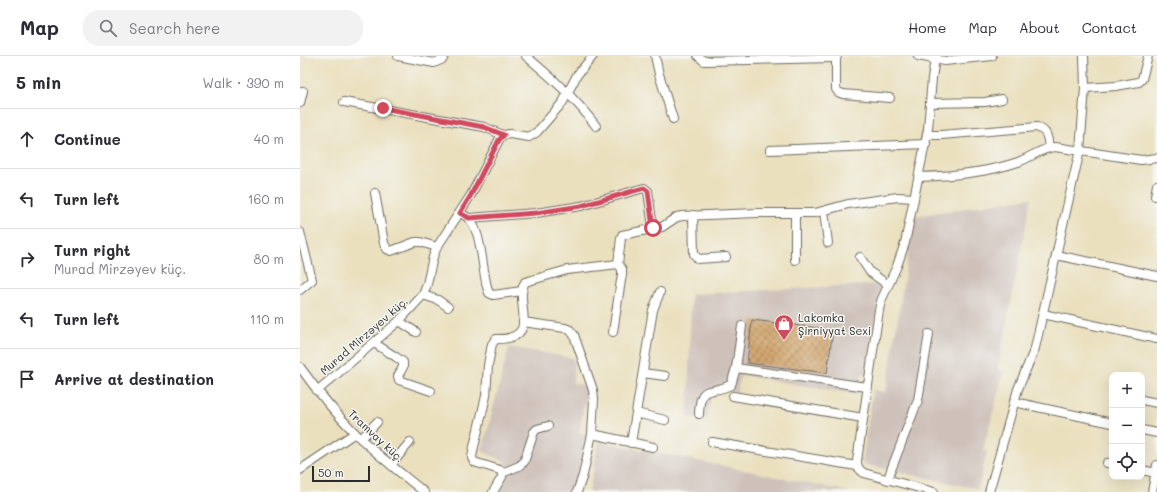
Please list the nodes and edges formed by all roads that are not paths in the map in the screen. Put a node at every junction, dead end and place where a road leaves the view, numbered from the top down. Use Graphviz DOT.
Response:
graph roads {
  1 [pos="398,56"];
  2 [pos="444,56"];
  3 [pos="526,56"];
  4 [pos="593,56"];
  5 [pos="655,56"];
  6 [pos="698,56"];
  7 [pos="918,56"];
  8 [pos="992,56"];
  9 [pos="1084,56"];
  10 [pos="1148,56"];
  11 [pos="837,57"];
  12 [pos="936,58"];
  13 [pos="1085,88"];
  14 [pos="303,91"];
  15 [pos="568,93"];
  16 [pos="890,98"];
  17 [pos="1002,99"];
  18 [pos="344,102"];
  19 [pos="930,103"];
  20 [pos="300,104"];
  21 [pos="673,119"];
  22 [pos="596,126"];
  23 [pos="504,135"];
  24 [pos="927,135"];
  25 [pos="926,144"];
  26 [pos="1049,147"];
  27 [pos="770,150"];
  28 [pos="1080,150"];
  29 [pos="1157,158"];
  30 [pos="919,177"];
  31 [pos="1157,185"];
  32 [pos="375,193"];
  33 [pos="1155,196"];
  34 [pos="914,198"];
  35 [pos="824,211"];
  36 [pos="460,213"];
  37 [pos="795,214"];
  38 [pos="693,215"];
  39 [pos="469,218"];
  40 [pos="653,228"];
  41 [pos="300,235"];
  42 [pos="828,243"];
  43 [pos="437,247"];
  44 [pos="1056,255"];
  45 [pos="726,257"];
  46 [pos="860,257"];
  47 [pos="795,260"];
  48 [pos="618,264"];
  49 [pos="1157,276"];
  50 [pos="888,286"];
  51 [pos="300,290"];
  52 [pos="522,291"];
  53 [pos="660,292"];
  54 [pos="423,295"];
  55 [pos="448,307"];
  56 [pos="1043,314"];
  57 [pos="399,321"];
  58 [pos="523,322"];
  59 [pos="742,326"];
  60 [pos="416,332"];
  61 [pos="613,332"];
  62 [pos="929,334"];
  63 [pos="1157,339"];
  64 [pos="374,343"];
  65 [pos="300,367"];
  66 [pos="736,368"];
  67 [pos="643,373"];
  68 [pos="665,376"];
  69 [pos="867,387"];
  70 [pos="317,391"];
  71 [pos="431,392"];
  72 [pos="733,396"];
  73 [pos="1145,401"];
  74 [pos="1014,402"];
  75 [pos="1157,403"];
  76 [pos="636,413"];
  77 [pos="699,414"];
  78 [pos="863,418"];
  79 [pos="665,420"];
  80 [pos="377,422"];
  81 [pos="1109,422"];
  82 [pos="548,426"];
  83 [pos="1145,431"];
  84 [pos="1157,433"];
  85 [pos="592,434"];
  86 [pos="358,436"];
  87 [pos="410,442"];
  88 [pos="712,442"];
  89 [pos="631,443"];
  90 [pos="653,447"];
  91 [pos="391,465"];
  92 [pos="857,466"];
  93 [pos="1156,469"];
  94 [pos="300,470"];
  95 [pos="1145,470"];
  96 [pos="502,473"];
  97 [pos="888,480"];
  98 [pos="424,492"];
  99 [pos="494,492"];
  100 [pos="577,492"];
  101 [pos="934,492"];
  102 [pos="989,492"];
  103 [pos="1152,492"];
  1 -- 2 [label="street"];
  3 -- 15 [label="street"];
  4 -- 15 [label="street"];
  5 -- 21 [label="street"];
  6 -- 11 [label="street"];
  7 -- 12 [label="street"];
  8 -- 12 [label="street"];
  9 -- 13 [label="street"];
  10 -- 13 [label="street"];
  11 -- 16 [label="street"];
  12 -- 19 [label="street"];
  13 -- 28 [label="street"];
  14 -- 20 [label="street"];
  15 -- 22 [label="street"];
  15 -- 23 [label="street"];
  17 -- 19 [label="street"];
  18 -- 23 [label="street"];
  19 -- 24 [label="street"];
  23 -- 36 [label="street, Murad Mirzəyev küç."];
  24 -- 25 [label="street"];
  24 -- 26 [label="street"];
  25 -- 27 [label="street"];
  25 -- 30 [label="street"];
  26 -- 28 [label="street"];
  26 -- 30 [label="street"];
  28 -- 29 [label="street"];
  28 -- 44 [label="street"];
  30 -- 34 [label="street"];
  31 -- 33 [label="street"];
  32 -- 43 [label="street"];
  34 -- 35 [label="street"];
  34 -- 50 [label="street"];
  35 -- 37 [label="street"];
  35 -- 42 [label="street"];
  36 -- 39 [label="street"];
  36 -- 43 [label="street, Murad Mirzəyev küç."];
  37 -- 38 [label="street"];
  37 -- 47 [label="street"];
  38 -- 40 [label="street"];
  38 -- 45 [label="street"];
  39 -- 40 [label="street"];
  39 -- 52 [label="street"];
  40 -- 48 [label="street"];
  41 -- 51 [label="street"];
  43 -- 54 [label="street, Murad Mirzəyev küç."];
  44 -- 49 [label="street"];
  44 -- 56 [label="street"];
  46 -- 50 [label="street"];
  48 -- 52 [label="street"];
  48 -- 61 [label="street"];
  50 -- 69 [label="street"];
  52 -- 58 [label="street"];
  53 -- 67 [label="street"];
  54 -- 55 [label="street"];
  54 -- 57 [label="street, Murad Mirzəyev küç."];
  56 -- 63 [label="street"];
  56 -- 74 [label="street"];
  57 -- 60 [label="street"];
  57 -- 64 [label="street, Murad Mirzəyev küç."];
  58 -- 85 [label="street"];
  58 -- 96 [label="street"];
  59 -- 66 [label="street"];
  62 -- 97 [label="street"];
  64 -- 70 [label="street, Murad Mirzəyev küç."];
  64 -- 71 [label="street"];
  65 -- 70 [label="street, Tramvay küç."];
  66 -- 69 [label="street"];
  66 -- 77 [label="street"];
  67 -- 68 [label="street"];
  67 -- 76 [label="street"];
  69 -- 78 [label="street"];
  70 -- 86 [label="street, Tramvay küç."];
  72 -- 78 [label="street"];
  73 -- 75 [label="street"];
  74 -- 81 [label="street"];
  74 -- 102 [label="street"];
  76 -- 79 [label="street"];
  76 -- 89 [label="street"];
  78 -- 92 [label="street"];
  80 -- 86 [label="street"];
  82 -- 96 [label="street"];
  83 -- 84 [label="street"];
  85 -- 89 [label="street"];
  85 -- 100 [label="street"];
  86 -- 91 [label="street, Tramvay küç."];
  86 -- 94 [label="street"];
  87 -- 91 [label="street"];
  88 -- 92 [label="street"];
  89 -- 90 [label="street"];
  91 -- 98 [label="street, Tramvay küç."];
  92 -- 97 [label="street"];
  93 -- 95 [label="street"];
  93 -- 103 [label="street"];
  96 -- 99 [label="street"];
  97 -- 101 [label="street"];
}
